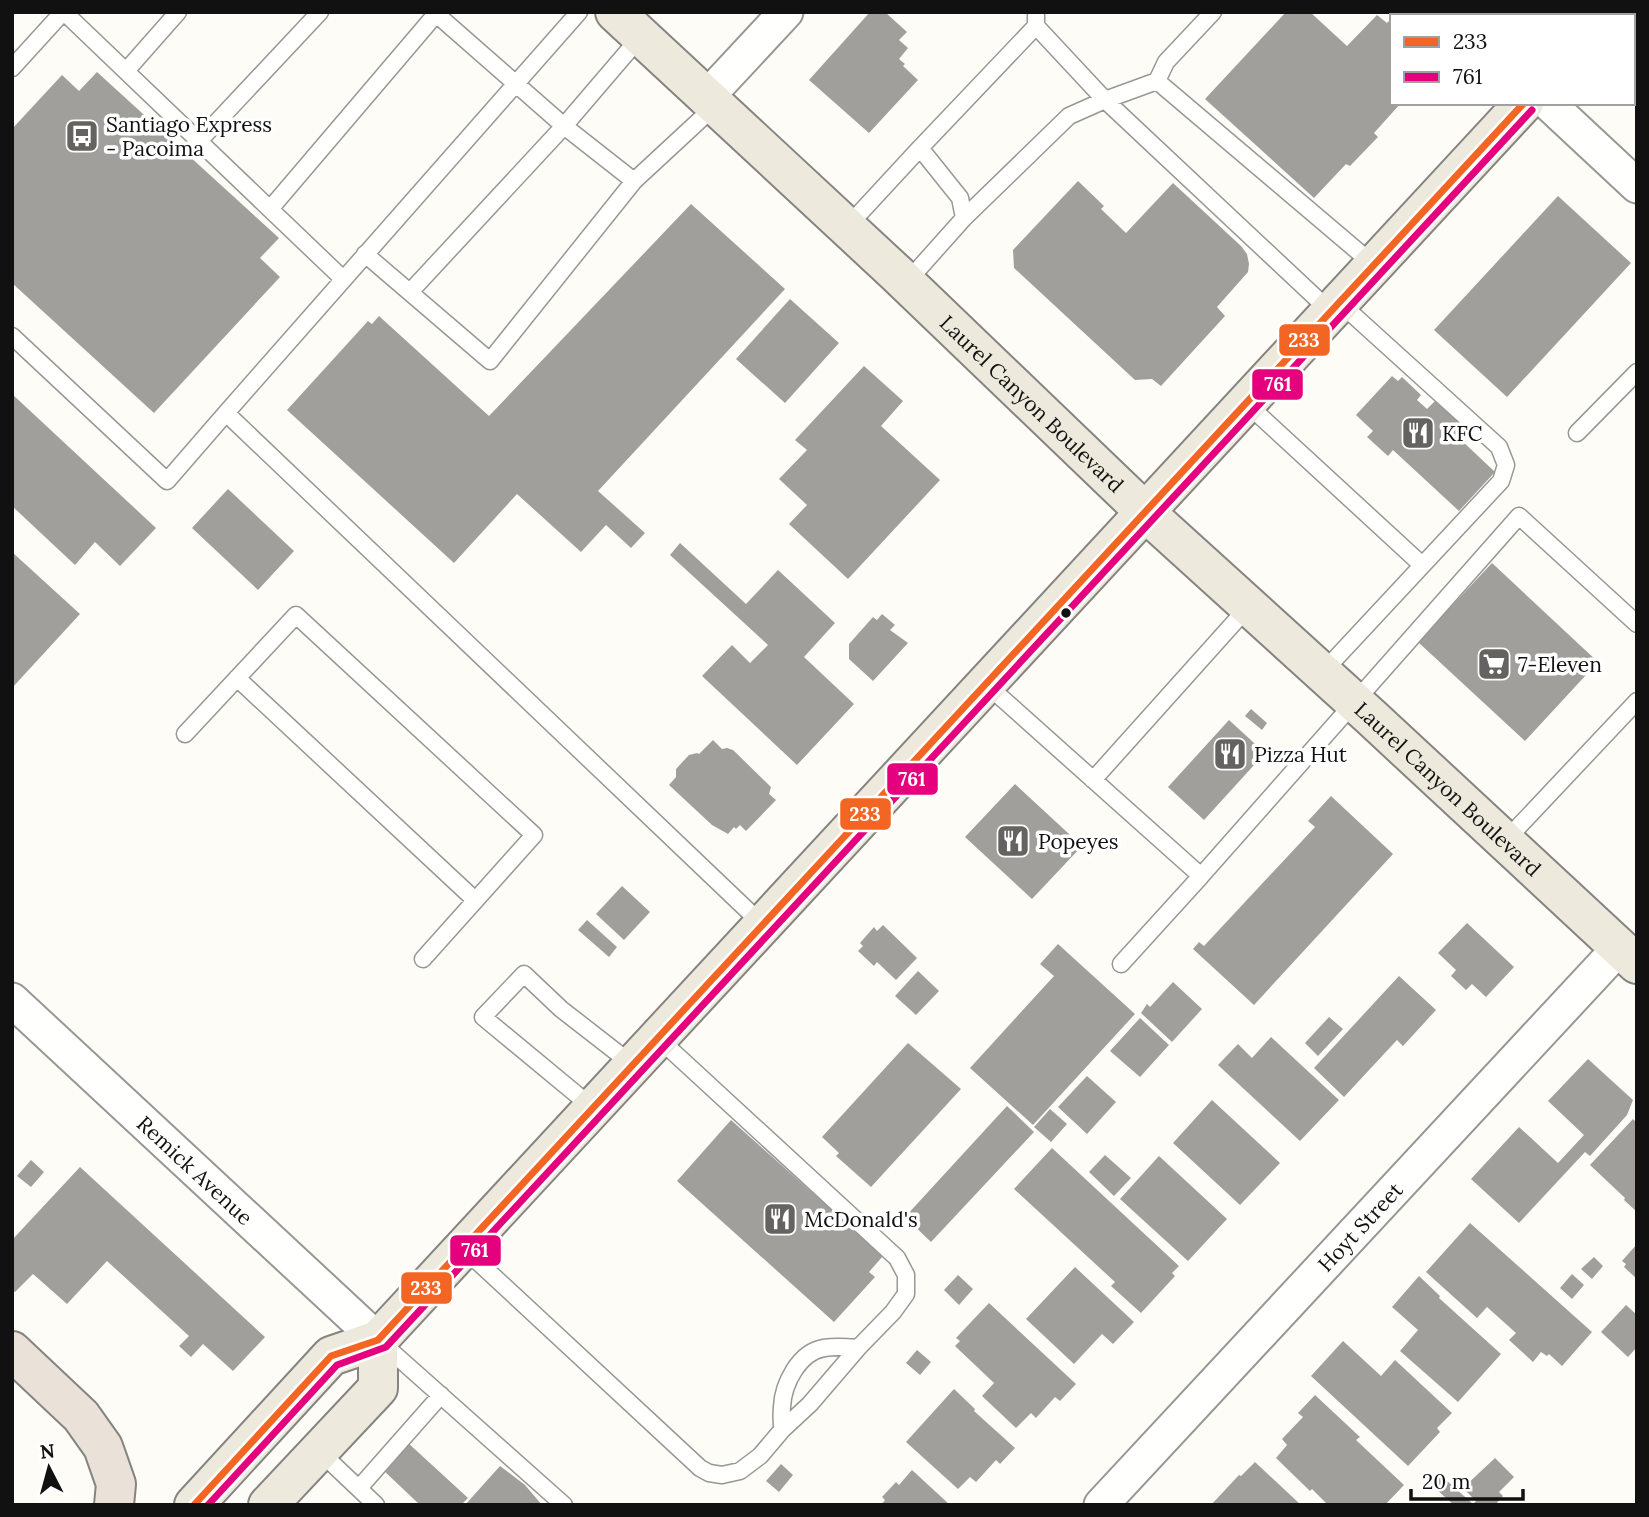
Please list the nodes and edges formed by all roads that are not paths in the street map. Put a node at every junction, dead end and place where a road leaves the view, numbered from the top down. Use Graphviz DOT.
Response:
graph roads {
  1 [pos="64,12"];
  2 [pos="178,12"];
  3 [pos="320,12"];
  4 [pos="579,12"];
  5 [pos="786,12"];
  6 [pos="1213,12"];
  7 [pos="435,13"];
  8 [pos="1036,19"];
  9 [pos="628,24"];
  10 [pos="12,68"];
  11 [pos="127,71"];
  12 [pos="1157,81"];
  13 [pos="516,84"];
  14 [pos="1105,100"];
  15 [pos="710,102"];
  16 [pos="1522,105"];
  17 [pos="1550,105"];
  18 [pos="564,126"];
  19 [pos="199,141"];
  20 [pos="920,148"];
  21 [pos="634,181"];
  22 [pos="1637,186"];
  23 [pos="960,198"];
  24 [pos="983,199"];
  25 [pos="270,209"];
  26 [pos="964,218"];
  27 [pos="847,227"];
  28 [pos="365,254"];
  29 [pos="1374,265"];
  30 [pos="343,279"];
  31 [pos="906,283"];
  32 [pos="410,292"];
  33 [pos="1335,307"];
  34 [pos="12,336"];
  35 [pos="1637,372"];
  36 [pos="1246,403"];
  37 [pos="226,413"];
  38 [pos="1577,433"];
  39 [pos="1145,512"];
  40 [pos="1422,565"];
  41 [pos="1249,606"];
  42 [pos="1637,624"];
  43 [pos="1322,673"];
  44 [pos="237,678"];
  45 [pos="986,684"];
  46 [pos="1637,701"];
  47 [pos="1354,702"];
  48 [pos="185,734"];
  49 [pos="1093,780"];
  50 [pos="1505,841"];
  51 [pos="1201,876"];
  52 [pos="475,900"];
  53 [pos="762,925"];
  54 [pos="1628,956"];
  55 [pos="422,958"];
  56 [pos="1121,964"];
  57 [pos="12,1000"];
  58 [pos="645,1052"];
  59 [pos="593,1108"];
  60 [pos="463,1248"];
  61 [pos="378,1340"];
  62 [pos="858,1348"];
  63 [pos="12,1351"];
  64 [pos="441,1395"];
  65 [pos="782,1430"];
  66 [pos="318,1450"];
  67 [pos="359,1488"];
  68 [pos="114,1505"];
  69 [pos="194,1505"];
  70 [pos="268,1505"];
  71 [pos="376,1505"];
  72 [pos="564,1505"];
  73 [pos="1101,1505"];
  1 -- 10 [label="lane"];
  1 -- 11 [label="lane"];
  2 -- 11 [label="lane"];
  3 -- 19 [label="lane"];
  4 -- 13 [label="lane"];
  5 -- 15 [label="street"];
  6 -- 12 [label="lane"];
  7 -- 13 [label="lane"];
  7 -- 25 [label="lane"];
  8 -- 14 [label="lane"];
  8 -- 20 [label="lane"];
  9 -- 15 [label="main road, Laurel Canyon Boulevard"];
  9 -- 18 [label="lane"];
  11 -- 19 [label="lane"];
  12 -- 14 [label="lane"];
  12 -- 29 [label="lane"];
  13 -- 18 [label="lane"];
  13 -- 28 [label="lane"];
  14 -- 24 [label="lane"];
  14 -- 33 [label="lane"];
  15 -- 21 [label="lane"];
  15 -- 27 [label="main road, Laurel Canyon Boulevard"];
  16 -- 29 [label="main road"];
  17 -- 22 [label="street"];
  18 -- 21 [label="lane"];
  18 -- 32 [label="lane"];
  19 -- 25 [label="lane"];
  20 -- 23 [label="lane"];
  20 -- 27 [label="lane"];
  21 -- 32 [label="lane"];
  23 -- 24 [label="lane"];
  23 -- 26 [label="lane"];
  24 -- 26 [label="lane"];
  25 -- 30 [label="lane"];
  26 -- 31 [label="lane"];
  27 -- 31 [label="main road, Laurel Canyon Boulevard"];
  28 -- 30 [label="lane"];
  28 -- 32 [label="lane"];
  29 -- 33 [label="main road"];
  30 -- 37 [label="lane"];
  31 -- 39 [label="main road, Laurel Canyon Boulevard"];
  33 -- 36 [label="main road"];
  33 -- 40 [label="lane"];
  34 -- 37 [label="lane"];
  35 -- 38 [label="lane"];
  36 -- 39 [label="main road"];
  36 -- 40 [label="lane"];
  37 -- 53 [label="lane"];
  39 -- 41 [label="main road, Laurel Canyon Boulevard"];
  39 -- 45 [label="main road"];
  40 -- 43 [label="lane"];
  41 -- 43 [label="main road, Laurel Canyon Boulevard"];
  41 -- 49 [label="lane"];
  42 -- 47 [label="lane"];
  43 -- 47 [label="main road, Laurel Canyon Boulevard"];
  44 -- 48 [label="lane"];
  44 -- 52 [label="lane"];
  44 -- 52 [label="lane"];
  45 -- 49 [label="lane"];
  45 -- 53 [label="main road"];
  46 -- 50 [label="lane"];
  47 -- 50 [label="main road, Laurel Canyon Boulevard"];
  47 -- 51 [label="lane"];
  49 -- 51 [label="lane"];
  50 -- 54 [label="main road, Laurel Canyon Boulevard"];
  51 -- 56 [label="lane"];
  52 -- 55 [label="lane"];
  53 -- 58 [label="main road"];
  54 -- 73 [label="street, Hoyt Street"];
  57 -- 61 [label="street, Remick Avenue"];
  58 -- 59 [label="main road"];
  58 -- 59 [label="lane"];
  58 -- 62 [label="lane"];
  59 -- 60 [label="main road"];
  60 -- 61 [label="main road"];
  60 -- 65 [label="lane"];
  61 -- 64 [label="lane"];
  61 -- 66 [label="main road"];
  61 -- 69 [label="main road"];
  62 -- 65 [label="lane"];
  62 -- 65 [label="lane"];
  63 -- 68 [label="highway"];
  64 -- 67 [label="lane"];
  64 -- 72 [label="lane"];
  66 -- 67 [label="lane"];
  66 -- 70 [label="main road"];
  67 -- 71 [label="lane"];
}
